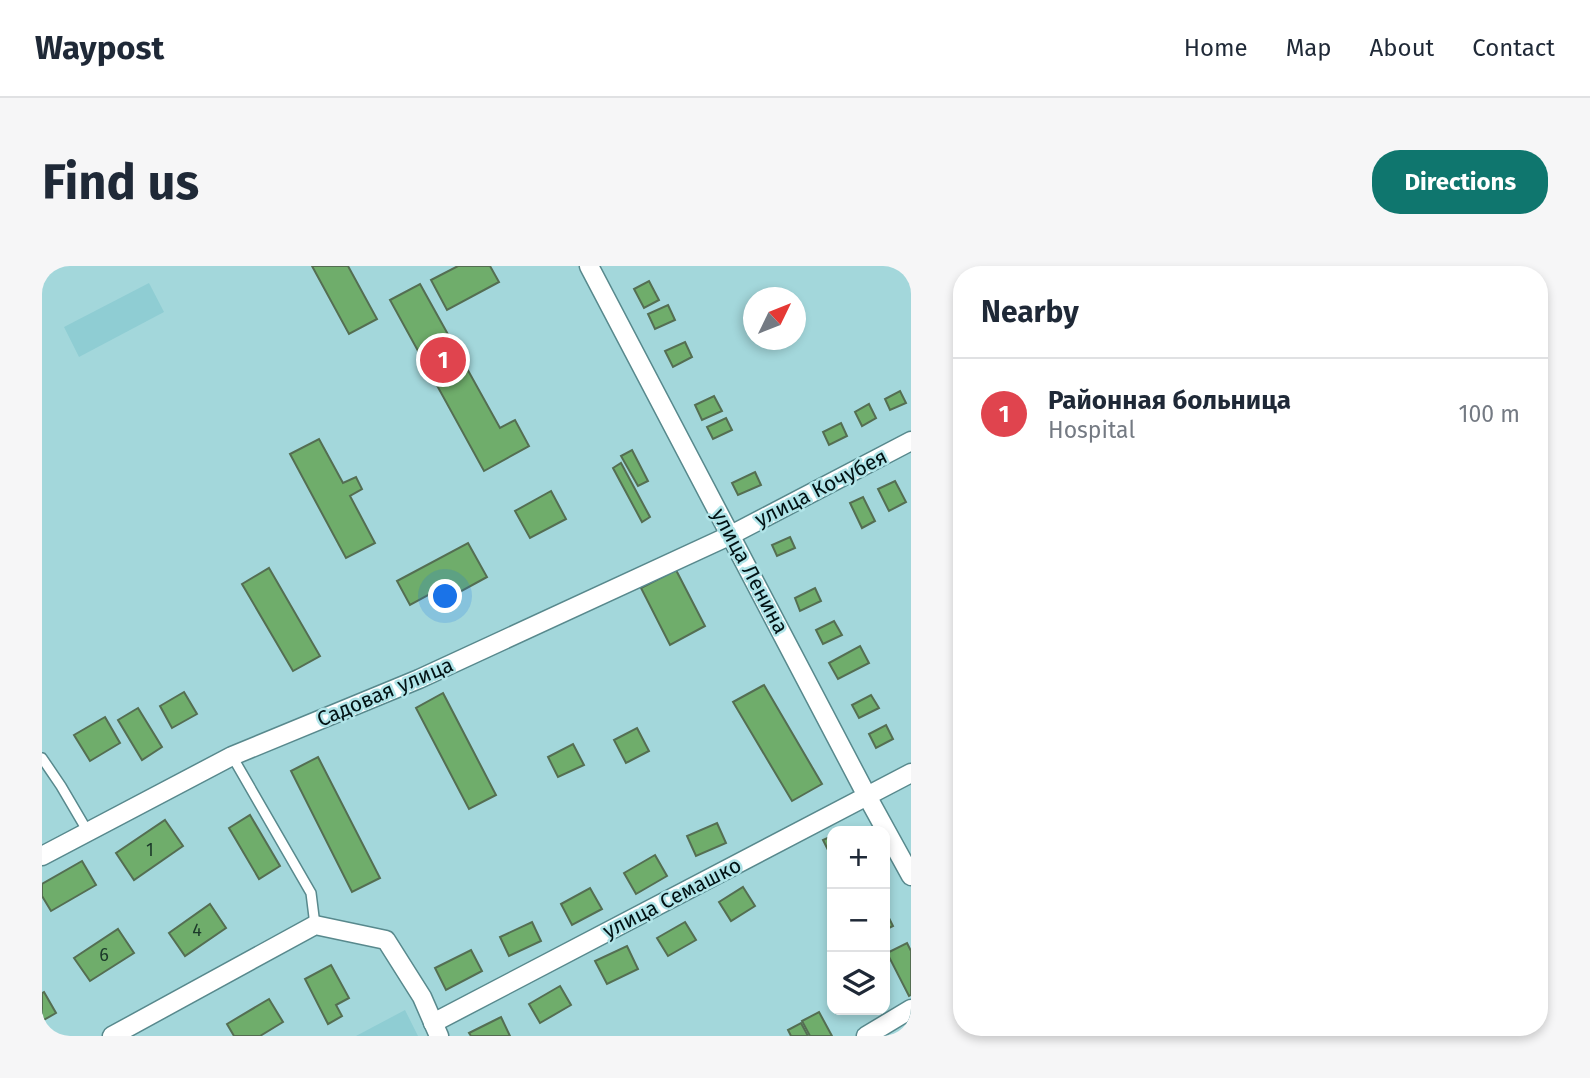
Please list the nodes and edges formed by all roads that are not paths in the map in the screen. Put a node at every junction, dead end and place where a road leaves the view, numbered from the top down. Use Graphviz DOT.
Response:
graph roads {
  1 [pos="594,268"];
  2 [pos="911,441"];
  3 [pos="731,535"];
  4 [pos="232,756"];
  5 [pos="42,758"];
  6 [pos="911,773"];
  7 [pos="867,796"];
  8 [pos="88,832"];
  9 [pos="42,856"];
  10 [pos="911,876"];
  11 [pos="315,925"];
  12 [pos="911,1009"];
  13 [pos="436,1029"];
  14 [pos="112,1036"];
  15 [pos="866,1036"];
  1 -- 3 [label="street, улица Ленина"];
  2 -- 3 [label="street, улица Кочубея"];
  3 -- 4 [label="street, Садовая улица"];
  3 -- 7 [label="street, улица Ленина"];
  4 -- 8 [label="street, Садовая улица"];
  4 -- 11 [label="lane"];
  5 -- 8 [label="lane"];
  6 -- 7 [label="street, улица Семашко"];
  7 -- 10 [label="street, улица Ленина"];
  7 -- 13 [label="street, улица Семашко"];
  8 -- 9 [label="street, Садовая улица"];
  11 -- 13 [label="street"];
  11 -- 14 [label="street"];
  12 -- 15 [label="street"];
}
